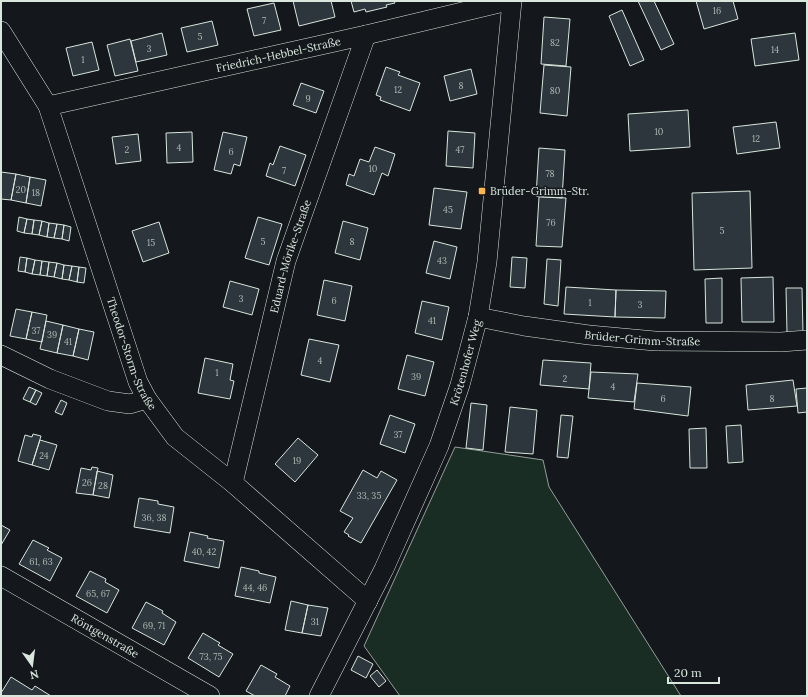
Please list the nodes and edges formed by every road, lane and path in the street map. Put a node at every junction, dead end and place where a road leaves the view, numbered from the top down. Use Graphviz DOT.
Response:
graph roads {
  1 [pos="508,1"];
  2 [pos="512,1"];
  3 [pos="1,31"];
  4 [pos="366,35"];
  5 [pos="48,106"];
  6 [pos="478,317"];
  7 [pos="807,340"];
  8 [pos="1,355"];
  9 [pos="146,400"];
  10 [pos="233,483"];
  11 [pos="1,576"];
  12 [pos="368,601"];
  13 [pos="210,696"];
  14 [pos="319,696"];
  1 -- 4 [label="street, Friedrich-Hebbel-Straße"];
  2 -- 6 [label="street, Krötenhofer Weg"];
  3 -- 5 [label="street, Theodor-Storm-Straße"];
  4 -- 5 [label="street, Friedrich-Hebbel-Straße"];
  4 -- 10 [label="street, Eduard-Mörike-Straße"];
  5 -- 9 [label="street, Theodor-Storm-Straße"];
  6 -- 7 [label="street, Brüder-Grimm-Straße"];
  6 -- 12 [label="street, Krötenhofer Weg"];
  8 -- 9 [label="street"];
  9 -- 10 [label="street, Theodor-Storm-Straße"];
  10 -- 12 [label="street, Theodor-Storm-Straße"];
  11 -- 13 [label="street, Röntgenstraße"];
  12 -- 14 [label="street, Krötenhofer Weg"];
}
